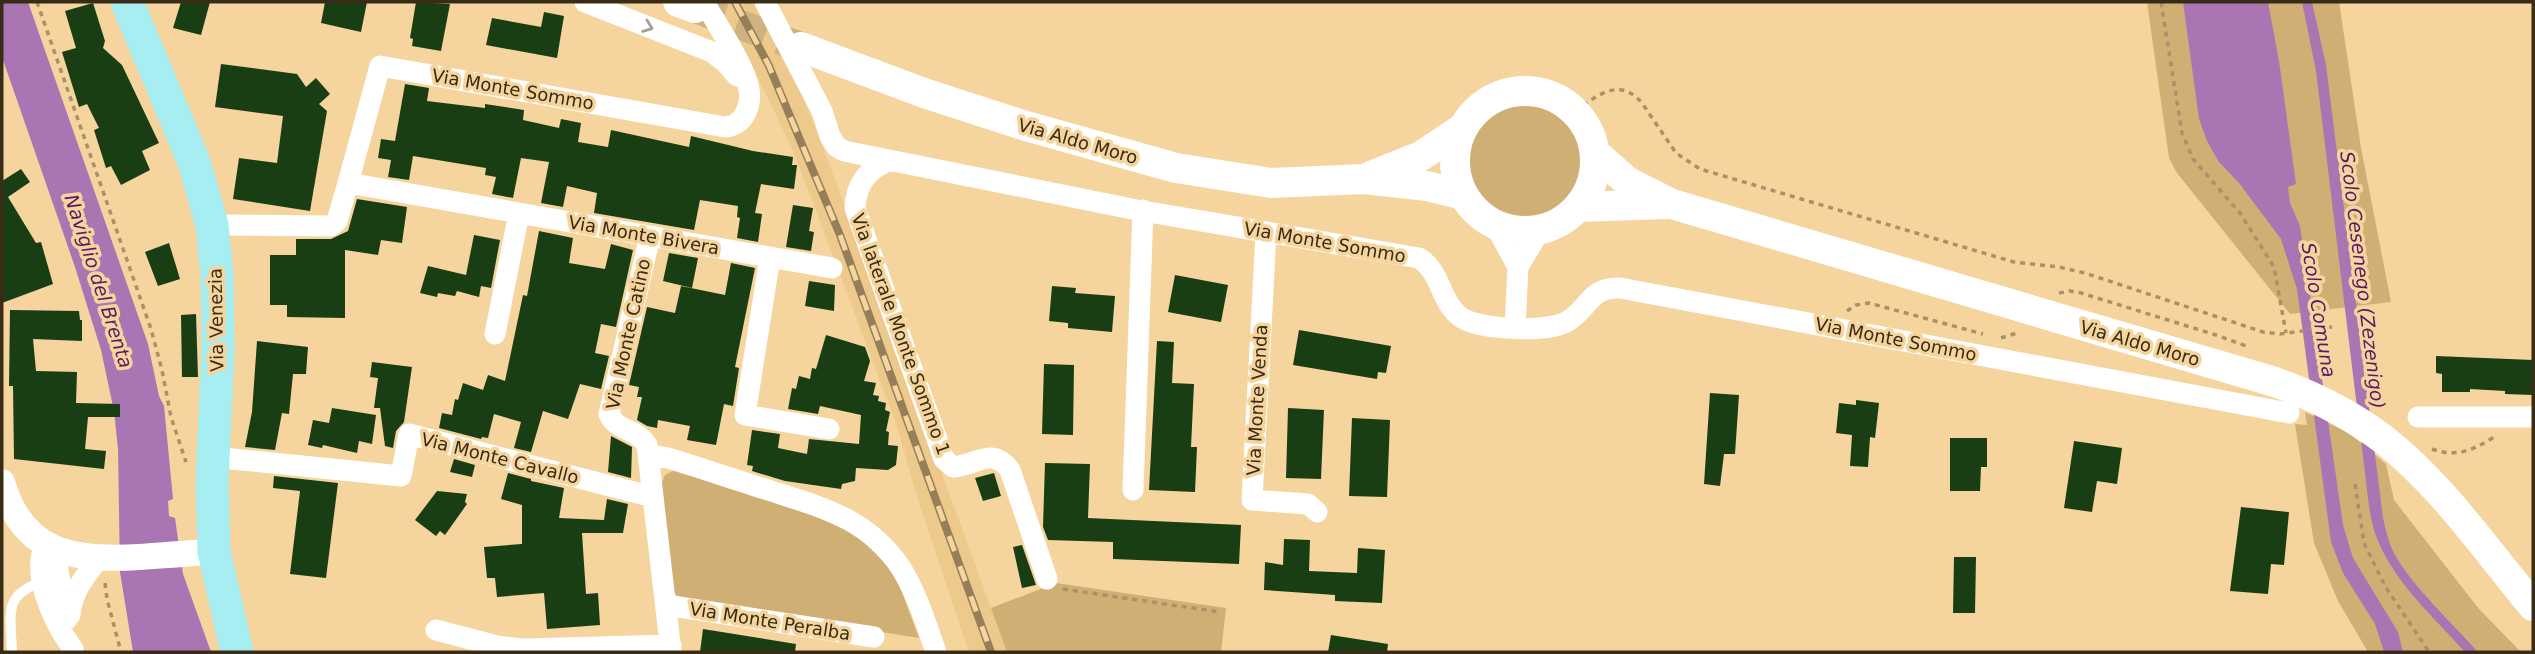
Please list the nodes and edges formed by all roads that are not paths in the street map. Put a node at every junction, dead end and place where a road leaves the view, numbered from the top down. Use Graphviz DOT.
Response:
graph roads {
  1 [pos="127,2"];
  2 [pos="585,2"];
  3 [pos="765,2"];
  4 [pos="692,4"];
  5 [pos="801,47"];
  6 [pos="750,100"];
  7 [pos="1463,128"];
  8 [pos="1595,153"];
  9 [pos="889,161"];
  10 [pos="1364,179"];
  11 [pos="348,183"];
  12 [pos="1463,195"];
  13 [pos="1672,204"];
  14 [pos="1578,207"];
  15 [pos="1143,211"];
  16 [pos="519,213"];
  17 [pos="212,225"];
  18 [pos="1495,225"];
  19 [pos="1540,230"];
  20 [pos="1266,233"];
  21 [pos="650,236"];
  22 [pos="770,257"];
  23 [pos="1518,267"];
  24 [pos="831,268"];
  25 [pos="1515,327"];
  26 [pos="495,334"];
  27 [pos="2290,413"];
  28 [pos="2418,417"];
  29 [pos="2533,417"];
  30 [pos="829,429"];
  31 [pos="648,455"];
  32 [pos="200,460"];
  33 [pos="2,482"];
  34 [pos="1133,490"];
  35 [pos="653,497"];
  36 [pos="1317,512"];
  37 [pos="50,547"];
  38 [pos="202,552"];
  39 [pos="104,564"];
  40 [pos="1047,579"];
  41 [pos="43,582"];
  42 [pos="666,605"];
  43 [pos="2533,606"];
  44 [pos="436,631"];
  45 [pos="874,637"];
  46 [pos="671,649"];
  47 [pos="74,650"];
  48 [pos="12,652"];
  49 [pos="237,652"];
  50 [pos="936,652"];
  1 -- 17 [label="main road, Via Venezia"];
  2 -- 6 [label="street, one-way"];
  3 -- 9 [label="street, Via Monte Sommo"];
  4 -- 6 [label="street"];
  5 -- 10 [label="main road, Via Aldo Moro"];
  6 -- 11 [label="street, Via Monte Sommo"];
  7 -- 8 [label="main road"];
  7 -- 10 [label="main road, Via Aldo Moro"];
  7 -- 12 [label="main road"];
  8 -- 13 [label="main road, Via Aldo Moro"];
  8 -- 14 [label="main road"];
  9 -- 15 [label="street, Via Monte Sommo"];
  9 -- 40 [label="street, Via laterale Monte Sommo 1"];
  10 -- 12 [label="main road, Via Aldo Moro"];
  11 -- 16 [label="street, Via Monte Bivera"];
  11 -- 17 [label="street"];
  12 -- 18 [label="main road"];
  13 -- 14 [label="main road, Via Aldo Moro"];
  13 -- 43 [label="main road, Via Aldo Moro"];
  14 -- 19 [label="main road"];
  15 -- 20 [label="street, Via Monte Sommo"];
  15 -- 34 [label="street"];
  16 -- 21 [label="street, Via Monte Bivera"];
  16 -- 26 [label="street"];
  17 -- 32 [label="main road, Via Venezia"];
  18 -- 19 [label="main road"];
  18 -- 23 [label="street"];
  19 -- 23 [label="street"];
  20 -- 25 [label="street, Via Monte Sommo"];
  20 -- 36 [label="street, Via Monte Venda"];
  21 -- 22 [label="street, Via Monte Bivera"];
  21 -- 31 [label="street, Via Monte Catino"];
  22 -- 24 [label="street, Via Monte Bivera"];
  22 -- 30 [label="street"];
  23 -- 25 [label="street"];
  25 -- 27 [label="street, Via Monte Sommo"];
  28 -- 29 [label="street"];
  31 -- 35 [label="street"];
  31 -- 50 [label="street"];
  32 -- 35 [label="street, Via Monte Cavallo"];
  32 -- 38 [label="main road, Via Venezia"];
  33 -- 37 [label="street"];
  35 -- 42 [label="street"];
  37 -- 39 [label="street"];
  37 -- 41 [label="street"];
  37 -- 47 [label="street"];
  38 -- 39 [label="street"];
  38 -- 49 [label="main road, Via Venezia"];
  39 -- 47 [label="street"];
  41 -- 47 [label="street"];
  41 -- 48 [label="lane"];
  42 -- 45 [label="street, Via Monte Peralba"];
  42 -- 46 [label="street"];
  44 -- 46 [label="street"];
}
